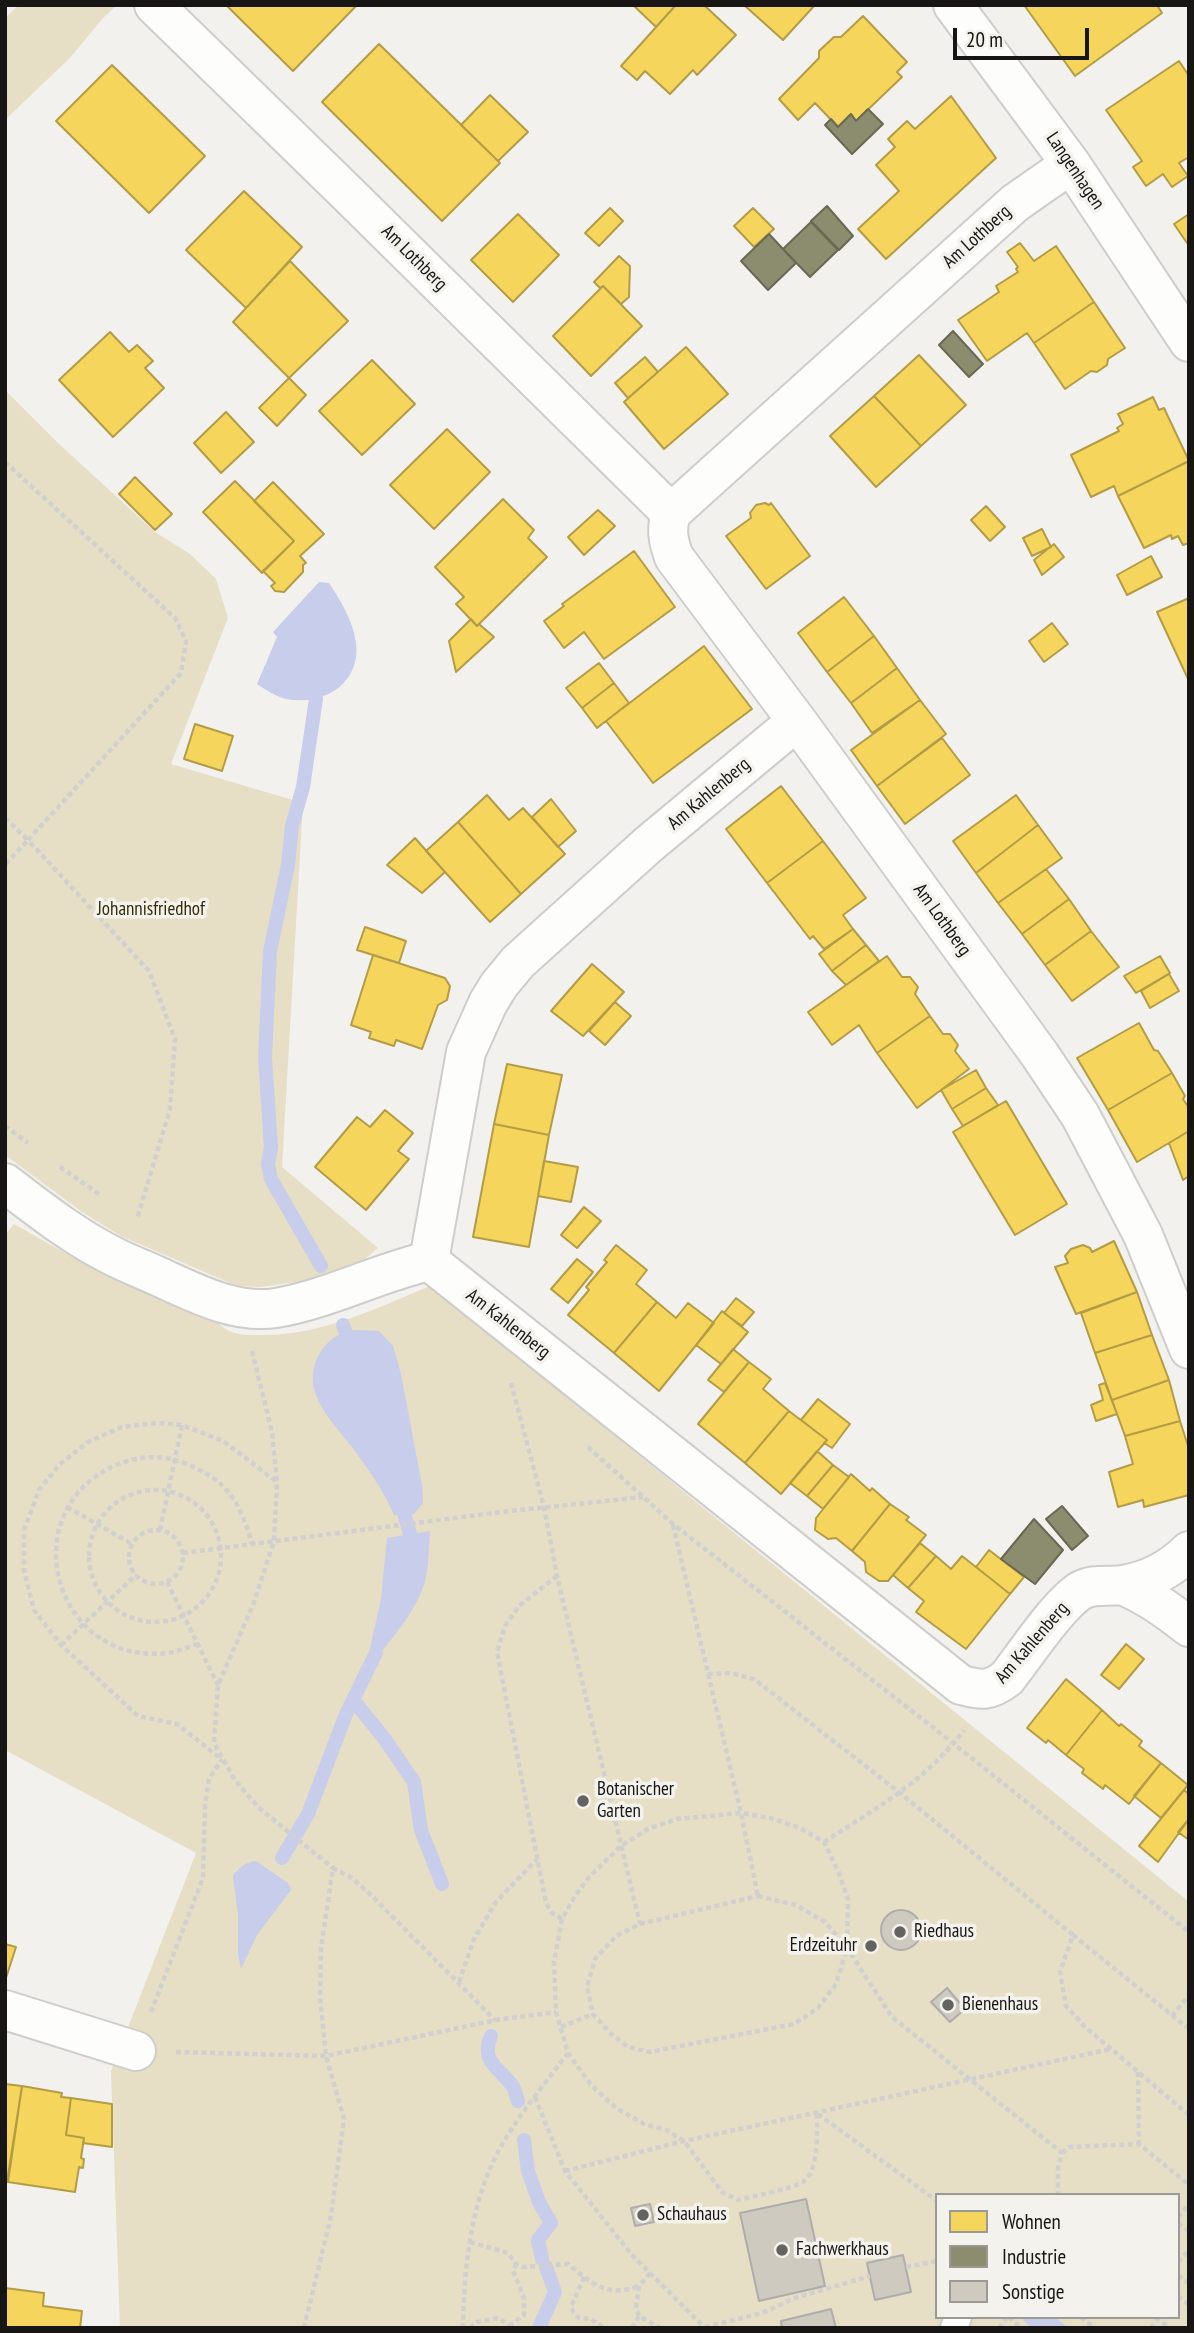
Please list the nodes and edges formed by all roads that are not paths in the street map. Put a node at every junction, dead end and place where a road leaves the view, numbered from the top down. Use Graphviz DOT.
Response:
graph roads {
  1 [pos="153,5"];
  2 [pos="953,5"];
  3 [pos="1071,164"];
  4 [pos="1189,342"];
  5 [pos="671,513"];
  6 [pos="797,721"];
  7 [pos="5,1183"];
  8 [pos="429,1261"];
  9 [pos="1189,1349"];
  10 [pos="1189,1551"];
  11 [pos="1122,1585"];
  12 [pos="1189,1627"];
  13 [pos="5,2010"];
  14 [pos="136,2051"];
  1 -- 5 [label="street, Am Lothberg"];
  2 -- 3 [label="street, Langenhagen"];
  3 -- 4 [label="street, Langenhagen"];
  3 -- 5 [label="street, Am Lothberg"];
  5 -- 6 [label="street, Am Lothberg"];
  6 -- 8 [label="street, Am Kahlenberg"];
  6 -- 9 [label="street, Am Lothberg"];
  7 -- 8 [label="street"];
  8 -- 11 [label="street, Am Kahlenberg"];
  10 -- 11 [label="street, Am Kahlenberg"];
  11 -- 12 [label="street, Am Kahlenberg"];
  13 -- 14 [label="street"];
}
